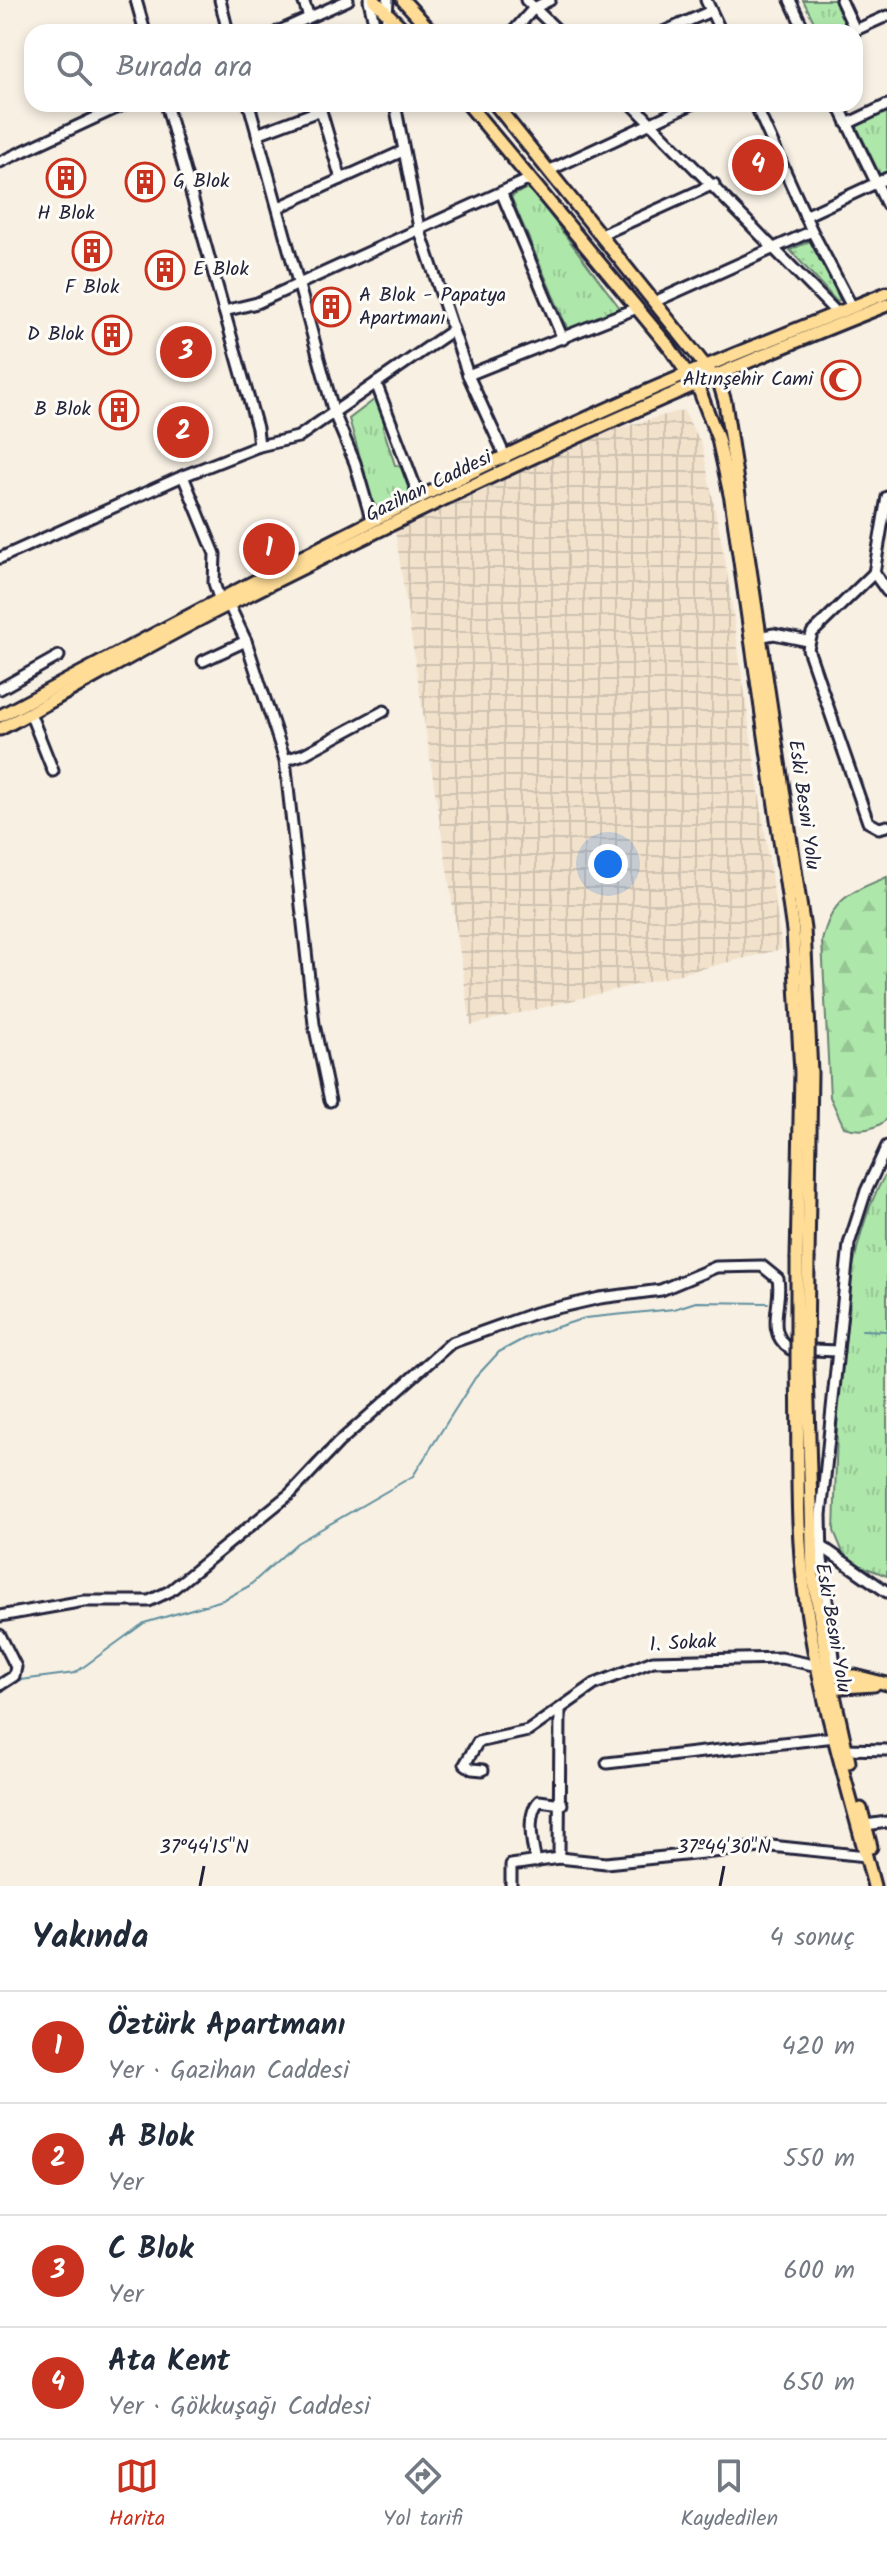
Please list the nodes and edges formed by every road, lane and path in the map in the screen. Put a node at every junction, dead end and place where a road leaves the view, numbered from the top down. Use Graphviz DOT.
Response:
graph roads {
  1 [pos="136,0"];
  2 [pos="220,0"];
  3 [pos="303,0"];
  4 [pos="348,0"];
  5 [pos="371,0"];
  6 [pos="403,0"];
  7 [pos="526,0"];
  8 [pos="550,0"];
  9 [pos="706,0"];
  10 [pos="790,0"];
  11 [pos="841,0"];
  12 [pos="387,6"];
  13 [pos="534,8"];
  14 [pos="711,11"];
  15 [pos="887,16"];
  16 [pos="309,17"];
  17 [pos="143,24"];
  18 [pos="226,24"];
  19 [pos="302,24"];
  20 [pos="375,24"];
  21 [pos="400,24"];
  22 [pos="425,24"];
  23 [pos="520,24"];
  24 [pos="551,24"];
  25 [pos="681,24"];
  26 [pos="717,24"];
  27 [pos="801,24"];
  28 [pos="850,24"];
  29 [pos="863,27"];
  30 [pos="887,105"];
  31 [pos="108,112"];
  32 [pos="168,112"];
  33 [pos="251,112"];
  34 [pos="308,112"];
  35 [pos="321,112"];
  36 [pos="396,112"];
  37 [pos="475,112"];
  38 [pos="502,112"];
  39 [pos="640,112"];
  40 [pos="674,112"];
  41 [pos="759,112"];
  42 [pos="842,112"];
  43 [pos="650,123"];
  44 [pos="847,124"];
  45 [pos="257,134"];
  46 [pos="403,151"];
  47 [pos="0,162"];
  48 [pos="550,170"];
  49 [pos="887,178"];
  50 [pos="341,179"];
  51 [pos="530,179"];
  52 [pos="876,183"];
  53 [pos="714,184"];
  54 [pos="502,194"];
  55 [pos="887,205"];
  56 [pos="279,207"];
  57 [pos="805,216"];
  58 [pos="419,228"];
  59 [pos="812,231"];
  60 [pos="601,235"];
  61 [pos="775,248"];
  62 [pos="300,284"];
  63 [pos="887,293"];
  64 [pos="654,302"];
  65 [pos="887,305"];
  66 [pos="852,307"];
  67 [pos="637,308"];
  68 [pos="224,311"];
  69 [pos="837,313"];
  70 [pos="453,330"];
  71 [pos="563,339"];
  72 [pos="731,367"];
  73 [pos="709,370"];
  74 [pos="468,375"];
  75 [pos="691,378"];
  76 [pos="376,383"];
  77 [pos="725,402"];
  78 [pos="334,413"];
  79 [pos="259,446"];
  80 [pos="506,458"];
  81 [pos="183,476"];
  82 [pos="887,497"];
  83 [pos="420,499"];
  84 [pos="372,522"];
  85 [pos="0,558"];
  86 [pos="874,573"];
  87 [pos="887,591"];
  88 [pos="224,602"];
  89 [pos="763,636"];
  90 [pos="246,641"];
  91 [pos="808,641"];
  92 [pos="59,656"];
  93 [pos="203,661"];
  94 [pos="0,689"];
  95 [pos="384,711"];
  96 [pos="30,713"];
  97 [pos="0,716"];
  98 [pos="0,729"];
  99 [pos="285,760"];
  100 [pos="53,771"];
  101 [pos="887,826"];
  102 [pos="330,1101"];
  103 [pos="887,1146"];
  104 [pos="803,1258"];
  105 [pos="837,1351"];
  106 [pos="821,1546"];
  107 [pos="887,1592"];
  108 [pos="0,1616"];
  109 [pos="0,1635"];
  110 [pos="826,1673"];
  111 [pos="887,1684"];
  112 [pos="0,1685"];
  113 [pos="828,1688"];
  114 [pos="560,1709"];
  115 [pos="835,1737"];
  116 [pos="846,1749"];
  117 [pos="887,1750"];
  118 [pos="607,1763"];
  119 [pos="483,1770"];
  120 [pos="562,1804"];
  121 [pos="887,1822"];
  122 [pos="866,1825"];
  123 [pos="866,1856"];
  124 [pos="559,1858"];
  125 [pos="536,1862"];
  126 [pos="511,1886"];
  127 [pos="874,1886"];
  128 [pos="881,1886"];
  1 -- 17 [label="street"];
  2 -- 18 [label="street"];
  3 -- 16 [label="street"];
  4 -- 16 [label="street"];
  5 -- 12 [label="main road"];
  5 -- 20 [label="street"];
  6 -- 22 [label="main road"];
  7 -- 13 [label="street"];
  8 -- 13 [label="street"];
  9 -- 14 [label="street"];
  10 -- 27 [label="street"];
  11 -- 28 [label="street"];
  12 -- 21 [label="main road"];
  13 -- 23 [label="street"];
  13 -- 24 [label="street"];
  14 -- 25 [label="street"];
  14 -- 26 [label="street"];
  15 -- 29 [label="street"];
  16 -- 19 [label="street"];
  30 -- 44 [label="street"];
  31 -- 47 [label="street"];
  32 -- 68 [label="street"];
  33 -- 45 [label="street"];
  34 -- 45 [label="street"];
  35 -- 50 [label="street"];
  36 -- 46 [label="street"];
  37 -- 51 [label="main road, Eski Besni Yolu"];
  38 -- 48 [label="main road, Eski Besni Yolu"];
  39 -- 43 [label="street"];
  40 -- 43 [label="street"];
  41 -- 57 [label="street"];
  42 -- 44 [label="street"];
  43 -- 48 [label="street"];
  43 -- 53 [label="street"];
  44 -- 52 [label="street"];
  45 -- 56 [label="street"];
  46 -- 50 [label="street"];
  46 -- 58 [label="street"];
  48 -- 51 [label="main road"];
  48 -- 60 [label="main road, Eski Besni Yolu"];
  49 -- 52 [label="street"];
  50 -- 56 [label="street"];
  51 -- 54 [label="street"];
  51 -- 67 [label="main road, Eski Besni Yolu"];
  52 -- 55 [label="street"];
  52 -- 57 [label="street"];
  53 -- 60 [label="street"];
  53 -- 61 [label="street"];
  54 -- 58 [label="street"];
  54 -- 71 [label="street"];
  56 -- 62 [label="street"];
  57 -- 59 [label="street"];
  58 -- 62 [label="street"];
  58 -- 70 [label="street"];
  59 -- 61 [label="street"];
  59 -- 66 [label="street"];
  60 -- 64 [label="main road, Eski Besni Yolu"];
  61 -- 64 [label="street"];
  61 -- 69 [label="street"];
  62 -- 68 [label="street"];
  62 -- 78 [label="street"];
  63 -- 66 [label="main road, Gazihan Caddesi"];
  64 -- 73 [label="main road, Eski Besni Yolu"];
  65 -- 72 [label="main road, Gazihan Caddesi"];
  66 -- 69 [label="main road, Gazihan Caddesi"];
  67 -- 71 [label="street"];
  67 -- 75 [label="main road, Eski Besni Yolu"];
  68 -- 79 [label="street"];
  69 -- 73 [label="main road, Gazihan Caddesi"];
  70 -- 74 [label="street"];
  70 -- 76 [label="street"];
  71 -- 74 [label="street"];
  72 -- 73 [label="main road, Gazihan Caddesi"];
  72 -- 77 [label="main road"];
  73 -- 75 [label="main road, Gazihan Caddesi"];
  73 -- 77 [label="main road, Eski Besni Yolu"];
  74 -- 80 [label="street"];
  75 -- 80 [label="main road, Gazihan Caddesi"];
  75 -- 88 [label="main road, Gazihan Caddesi"];
  75 -- 104 [label="main road, Eski Besni Yolu"];
  76 -- 78 [label="street"];
  76 -- 83 [label="street"];
  77 -- 89 [label="main road, Eski Besni Yolu"];
  78 -- 79 [label="street"];
  78 -- 84 [label="street"];
  79 -- 81 [label="street"];
  80 -- 83 [label="main road, Gazihan Caddesi"];
  81 -- 85 [label="street"];
  81 -- 88 [label="street"];
  82 -- 86 [label="street"];
  83 -- 84 [label="main road, Gazihan Caddesi"];
  84 -- 88 [label="main road, Gazihan Caddesi"];
  86 -- 87 [label="street"];
  86 -- 91 [label="street"];
  88 -- 90 [label="street"];
  88 -- 96 [label="main road, Gazihan Caddesi"];
  88 -- 97 [label="main road, Gazihan Caddesi"];
  89 -- 91 [label="street"];
  89 -- 104 [label="main road, Eski Besni Yolu"];
  90 -- 93 [label="street"];
  90 -- 99 [label="street"];
  91 -- 101 [label="street"];
  92 -- 94 [label="street"];
  95 -- 99 [label="street"];
  96 -- 98 [label="main road, Gazihan Caddesi"];
  96 -- 100 [label="street"];
  99 -- 102 [label="street"];
  103 -- 105 [label="street"];
  104 -- 110 [label="main road, Eski Besni Yolu, bridge"];
  105 -- 106 [label="street"];
  105 -- 108 [label="street"];
  106 -- 107 [label="street"];
  106 -- 110 [label="street"];
  109 -- 112 [label="street"];
  110 -- 111 [label="main road"];
  110 -- 113 [label="main road, Eski Besni Yolu"];
  110 -- 114 [label="street, 1. Sokak"];
  111 -- 113 [label="main road"];
  113 -- 115 [label="main road, Eski Besni Yolu"];
  113 -- 116 [label="main road, Eski Besni Yolu"];
  114 -- 119 [label="street, 1. Sokak"];
  114 -- 120 [label="street"];
  115 -- 118 [label="street"];
  115 -- 123 [label="main road, Eski Besni Yolu"];
  116 -- 117 [label="street"];
  116 -- 122 [label="main road, Eski Besni Yolu"];
  120 -- 124 [label="street"];
  120 -- 125 [label="street"];
  121 -- 122 [label="street"];
  122 -- 128 [label="main road, Eski Besni Yolu"];
  123 -- 124 [label="street"];
  123 -- 127 [label="main road, Eski Besni Yolu"];
  124 -- 125 [label="street"];
  125 -- 126 [label="street"];
}
